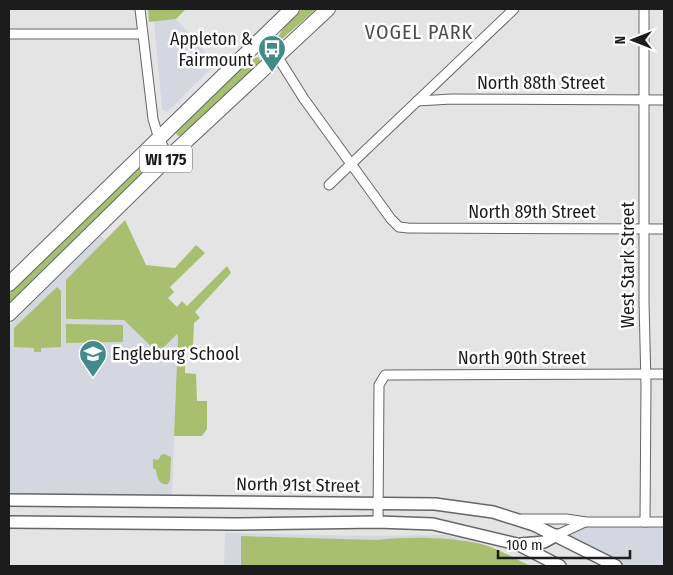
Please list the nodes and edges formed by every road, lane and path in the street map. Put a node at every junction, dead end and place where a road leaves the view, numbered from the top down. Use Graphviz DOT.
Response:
graph roads {
  1 [pos="140,9"];
  2 [pos="292,9"];
  3 [pos="328,9"];
  4 [pos="514,9"];
  5 [pos="644,9"];
  6 [pos="9,34"];
  7 [pos="142,34"];
  8 [pos="261,38"];
  9 [pos="277,56"];
  10 [pos="644,100"];
  11 [pos="664,100"];
  12 [pos="417,101"];
  13 [pos="158,139"];
  14 [pos="168,157"];
  15 [pos="351,163"];
  16 [pos="329,185"];
  17 [pos="644,229"];
  18 [pos="664,229"];
  19 [pos="9,284"];
  20 [pos="9,314"];
  21 [pos="646,374"];
  22 [pos="664,374"];
  23 [pos="9,500"];
  24 [pos="378,504"];
  25 [pos="514,519"];
  26 [pos="9,522"];
  27 [pos="378,522"];
  28 [pos="586,522"];
  29 [pos="645,522"];
  30 [pos="664,522"];
  31 [pos="557,535"];
  32 [pos="517,544"];
  33 [pos="560,566"];
  34 [pos="616,566"];
  1 -- 7 [label="street"];
  2 -- 8 [label="main road, WI 175"];
  3 -- 9 [label="main road, WI 175"];
  4 -- 12 [label="street"];
  5 -- 10 [label="street, West Stark Street"];
  6 -- 7 [label="street"];
  7 -- 13 [label="street"];
  8 -- 9 [label="street"];
  8 -- 13 [label="main road, WI 175"];
  9 -- 14 [label="main road, WI 175"];
  9 -- 15 [label="street"];
  10 -- 11 [label="street, North 88th Street"];
  10 -- 12 [label="street, North 88th Street"];
  10 -- 17 [label="street, West Stark Street"];
  12 -- 15 [label="street"];
  13 -- 14 [label="street"];
  13 -- 19 [label="main road, WI 175"];
  14 -- 20 [label="main road, WI 175"];
  15 -- 16 [label="street"];
  15 -- 17 [label="street, North 89th Street"];
  17 -- 18 [label="street, North 89th Street"];
  17 -- 21 [label="street, West Stark Street"];
  21 -- 22 [label="street, North 90th Street"];
  21 -- 24 [label="street, North 90th Street"];
  21 -- 29 [label="street, West Stark Street"];
  23 -- 24 [label="main road, North 91st Street"];
  24 -- 25 [label="main road, North 91st Street"];
  24 -- 27 [label="street"];
  25 -- 28 [label="street, North 91st Street"];
  25 -- 31 [label="main road"];
  26 -- 27 [label="main road, North 91st Street"];
  27 -- 32 [label="main road, North 91st Street"];
  28 -- 29 [label="street, North 91st Street"];
  28 -- 31 [label="street, North 91st Street"];
  29 -- 30 [label="street, North 91st Street"];
  31 -- 32 [label="main road"];
  31 -- 34 [label="main road"];
  32 -- 33 [label="main road"];
}
